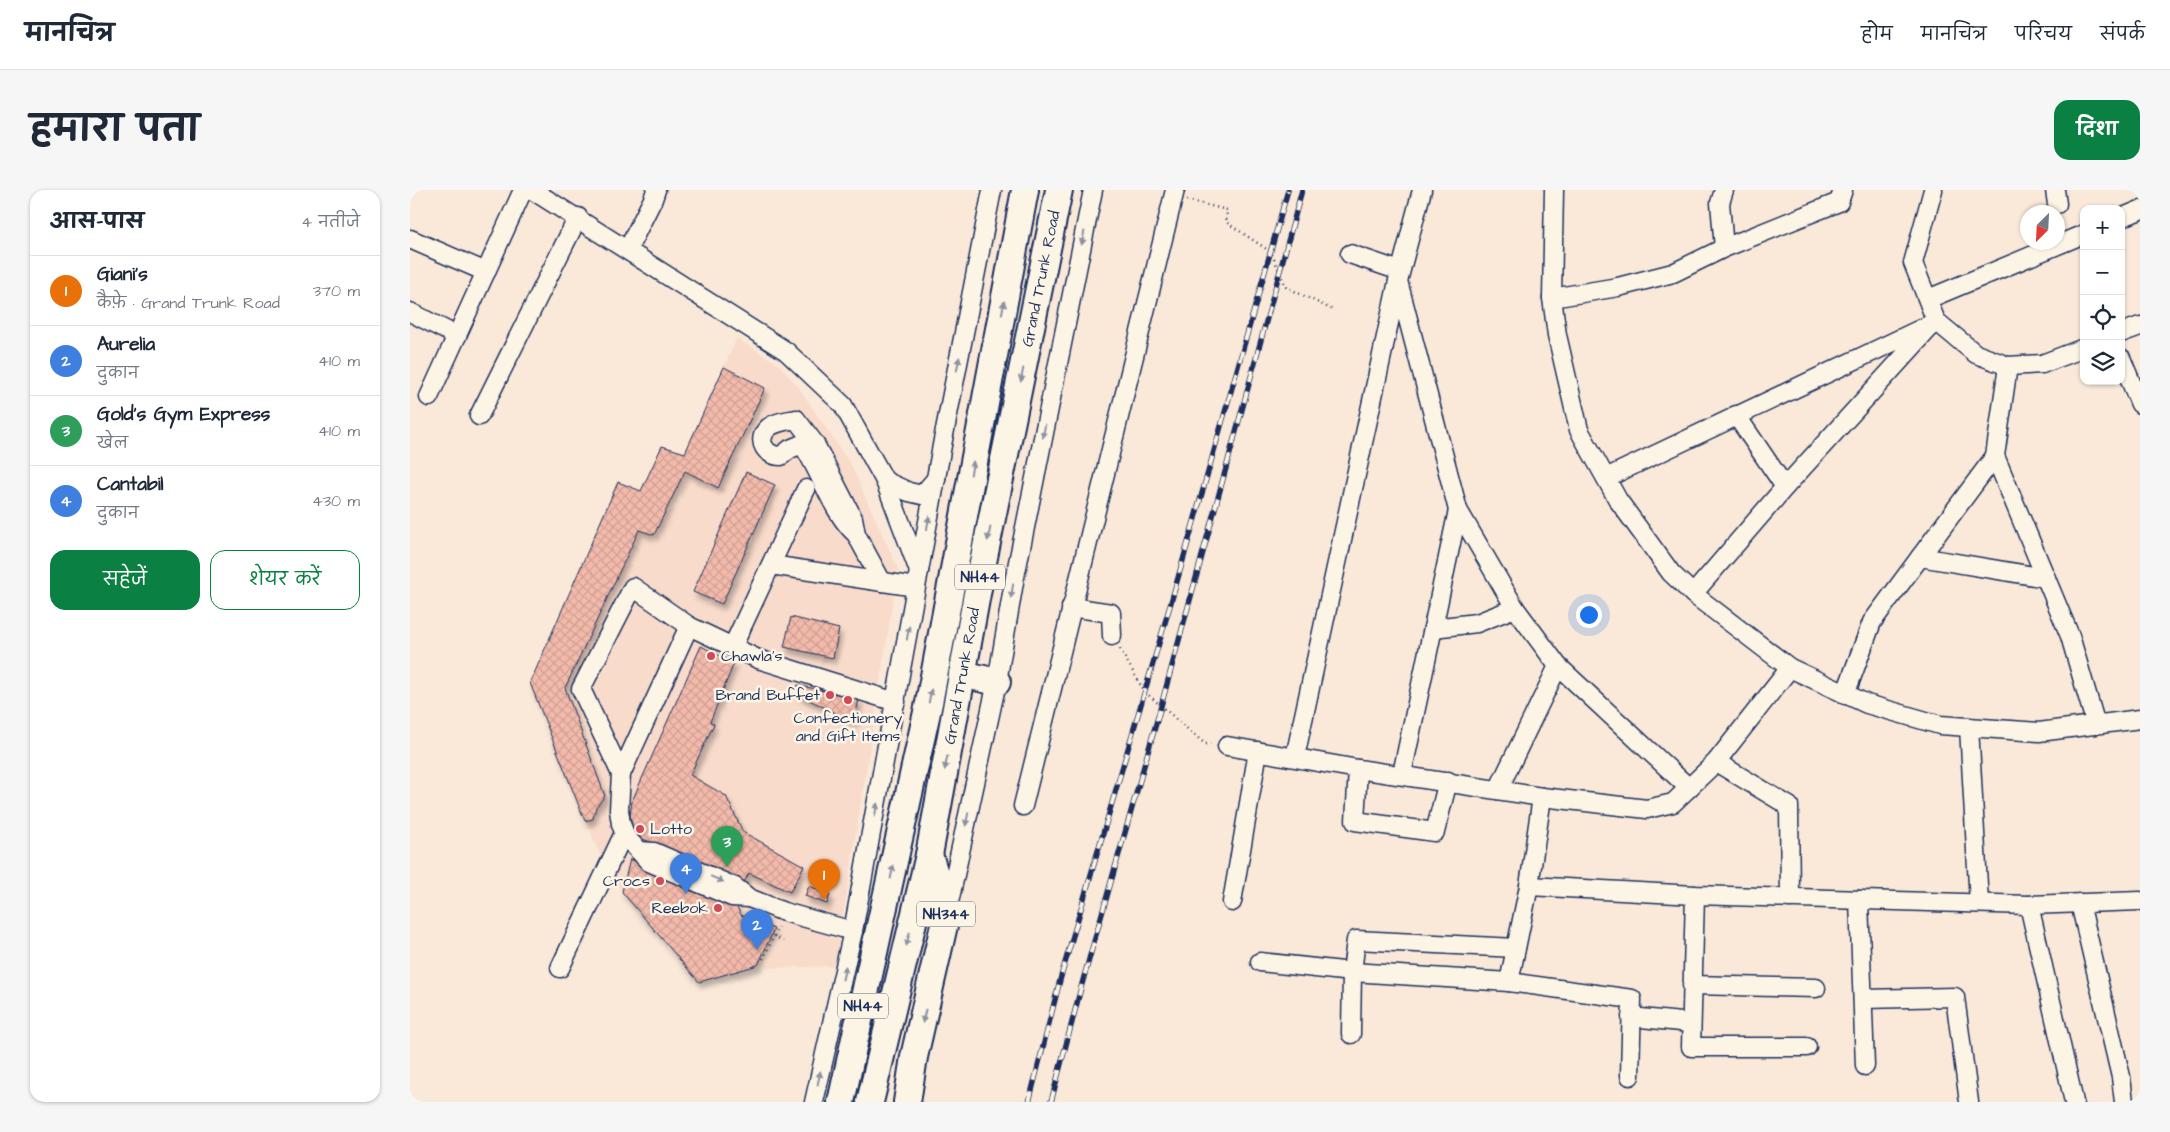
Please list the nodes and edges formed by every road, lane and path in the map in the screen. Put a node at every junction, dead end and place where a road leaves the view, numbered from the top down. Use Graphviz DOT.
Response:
graph roads {
  1 [pos="523,190"];
  2 [pos="532,190"];
  3 [pos="656,190"];
  4 [pos="992,190"];
  5 [pos="1026,190"];
  6 [pos="1059,190"];
  7 [pos="1093,190"];
  8 [pos="1422,190"];
  9 [pos="1554,190"];
  10 [pos="1724,190"];
  11 [pos="1843,190"];
  12 [pos="1933,190"];
  13 [pos="1174,194"];
  14 [pos="2140,210"];
  15 [pos="2125,216"];
  16 [pos="578,217"];
  17 [pos="2080,236"];
  18 [pos="410,239"];
  19 [pos="1724,248"];
  20 [pos="628,249"];
  21 [pos="1350,254"];
  22 [pos="486,272"];
  23 [pos="1399,276"];
  24 [pos="1552,298"];
  25 [pos="1928,299"];
  26 [pos="1333,310"];
  27 [pos="410,312"];
  28 [pos="1936,321"];
  29 [pos="2140,326"];
  30 [pos="2125,332"];
  31 [pos="457,336"];
  32 [pos="2080,350"];
  33 [pos="2008,366"];
  34 [pos="2125,368"];
  35 [pos="429,398"];
  36 [pos="2140,404"];
  37 [pos="1736,415"];
  38 [pos="479,416"];
  39 [pos="1995,456"];
  40 [pos="1606,478"];
  41 [pos="936,479"];
  42 [pos="885,481"];
  43 [pos="1784,487"];
  44 [pos="806,489"];
  45 [pos="1458,510"];
  46 [pos="856,534"];
  47 [pos="1920,557"];
  48 [pos="771,565"];
  49 [pos="2046,578"];
  50 [pos="918,579"];
  51 [pos="882,582"];
  52 [pos="1693,594"];
  53 [pos="1071,607"];
  54 [pos="1515,608"];
  55 [pos="689,626"];
  56 [pos="1433,628"];
  57 [pos="1112,636"];
  58 [pos="733,646"];
  59 [pos="1558,666"];
  60 [pos="1790,668"];
  61 [pos="962,674"];
  62 [pos="997,682"];
  63 [pos="1846,695"];
  64 [pos="896,702"];
  65 [pos="2140,719"];
  66 [pos="2096,725"];
  67 [pos="1969,727"];
  68 [pos="1227,746"];
  69 [pos="1258,751"];
  70 [pos="1295,757"];
  71 [pos="1716,762"];
  72 [pos="1358,769"];
  73 [pos="621,774"];
  74 [pos="1402,774"];
  75 [pos="1448,781"];
  76 [pos="1689,788"];
  77 [pos="1498,790"];
  78 [pos="1542,798"];
  79 [pos="1023,806"];
  80 [pos="624,833"];
  81 [pos="928,856"];
  82 [pos="1528,886"];
  83 [pos="1695,895"];
  84 [pos="1790,898"];
  85 [pos="1859,900"];
  86 [pos="2140,901"];
  87 [pos="1232,902"];
  88 [pos="2080,903"];
  89 [pos="1979,904"];
  90 [pos="2029,905"];
  91 [pos="947,912"];
  92 [pos="776,932"];
  93 [pos="774,936"];
  94 [pos="852,937"];
  95 [pos="783,941"];
  96 [pos="1516,948"];
  97 [pos="763,960"];
  98 [pos="1260,962"];
  99 [pos="560,968"];
  100 [pos="1352,972"];
  101 [pos="1509,982"];
  102 [pos="1692,985"];
  103 [pos="1816,988"];
  104 [pos="1863,999"];
  105 [pos="1632,1017"];
  106 [pos="1692,1023"];
  107 [pos="1351,1034"];
  108 [pos="1807,1047"];
  109 [pos="1865,1066"];
  110 [pos="1630,1076"];
  111 [pos="814,1102"];
  112 [pos="841,1102"];
  113 [pos="870,1102"];
  114 [pos="907,1102"];
  115 [pos="1969,1102"];
  116 [pos="2074,1102"];
  117 [pos="2124,1102"];
  1 -- 22 [label="street"];
  2 -- 16 [label="street"];
  3 -- 20 [label="street"];
  41 -- 4 [label="street, one-way"];
  112 -- 5 [label="highway, Grand Trunk Road / NH44, one-way"];
  6 -- 61 [label="highway, Grand Trunk Road / NH44, one-way"];
  7 -- 62 [label="street, one-way"];
  8 -- 23 [label="street"];
  9 -- 24 [label="street"];
  10 -- 19 [label="street"];
  11 -- 19 [label="street"];
  12 -- 25 [label="street"];
  13 -- 26 [label="path"];
  13 -- 53 [label="street"];
  14 -- 15 [label="street"];
  16 -- 20 [label="street"];
  16 -- 38 [label="street"];
  17 -- 25 [label="street"];
  18 -- 22 [label="street"];
  19 -- 24 [label="street"];
  20 -- 42 [label="street"];
  21 -- 23 [label="street"];
  22 -- 31 [label="street"];
  23 -- 45 [label="street"];
  23 -- 70 [label="street"];
  24 -- 40 [label="street"];
  25 -- 28 [label="street"];
  27 -- 31 [label="street"];
  28 -- 33 [label="street"];
  28 -- 37 [label="street"];
  28 -- 43 [label="street"];
  29 -- 30 [label="street"];
  31 -- 35 [label="street"];
  32 -- 33 [label="street"];
  33 -- 39 [label="street"];
  34 -- 36 [label="street"];
  37 -- 40 [label="street"];
  37 -- 43 [label="street"];
  39 -- 47 [label="street"];
  39 -- 49 [label="street"];
  40 -- 52 [label="street"];
  41 -- 42 [label="street"];
  50 -- 41 [label="street, one-way"];
  42 -- 50 [label="street"];
  43 -- 52 [label="street"];
  44 -- 48 [label="street"];
  45 -- 54 [label="street"];
  45 -- 56 [label="street"];
  46 -- 46 [label="street"];
  46 -- 51 [label="street"];
  47 -- 49 [label="street"];
  47 -- 63 [label="street"];
  48 -- 51 [label="street"];
  48 -- 58 [label="street"];
  49 -- 66 [label="street"];
  50 -- 51 [label="street"];
  64 -- 50 [label="street, one-way"];
  52 -- 60 [label="street"];
  53 -- 57 [label="street"];
  53 -- 79 [label="street"];
  54 -- 56 [label="street"];
  54 -- 59 [label="street"];
  55 -- 58 [label="street"];
  55 -- 73 [label="street"];
  55 -- 73 [label="street"];
  56 -- 74 [label="street"];
  57 -- 68 [label="path"];
  58 -- 64 [label="street"];
  59 -- 76 [label="street"];
  59 -- 77 [label="street"];
  60 -- 63 [label="street"];
  60 -- 71 [label="street"];
  61 -- 62 [label="highway"];
  61 -- 81 [label="highway, Grand Trunk Road / NH44, one-way"];
  62 -- 91 [label="street, one-way"];
  63 -- 67 [label="street"];
  94 -- 64 [label="street, one-way"];
  65 -- 66 [label="street"];
  66 -- 67 [label="street"];
  67 -- 89 [label="street"];
  68 -- 69 [label="street"];
  69 -- 70 [label="street"];
  69 -- 87 [label="street"];
  70 -- 72 [label="street"];
  71 -- 76 [label="street"];
  71 -- 84 [label="street"];
  72 -- 74 [label="street"];
  72 -- 75 [label="street"];
  73 -- 80 [label="street"];
  74 -- 75 [label="street"];
  75 -- 77 [label="street"];
  76 -- 78 [label="street"];
  77 -- 78 [label="street"];
  78 -- 82 [label="street"];
  80 -- 94 [label="street"];
  80 -- 99 [label="street"];
  81 -- 91 [label="highway, NH344"];
  81 -- 113 [label="highway, Grand Trunk Road / NH44, one-way"];
  82 -- 83 [label="street"];
  82 -- 96 [label="street"];
  83 -- 84 [label="street"];
  83 -- 102 [label="street"];
  84 -- 85 [label="street"];
  85 -- 89 [label="street"];
  85 -- 104 [label="street"];
  86 -- 88 [label="street"];
  88 -- 90 [label="street"];
  88 -- 117 [label="street"];
  89 -- 90 [label="street"];
  90 -- 116 [label="street"];
  91 -- 114 [label="highway, NH344, one-way"];
  92 -- 93 [label="path"];
  93 -- 95 [label="path"];
  93 -- 97 [label="path"];
  111 -- 94 [label="street, one-way"];
  96 -- 100 [label="street"];
  96 -- 101 [label="street"];
  98 -- 100 [label="street"];
  100 -- 101 [label="street"];
  100 -- 107 [label="street"];
  101 -- 105 [label="street"];
  102 -- 103 [label="street"];
  102 -- 106 [label="street"];
  104 -- 109 [label="street"];
  104 -- 115 [label="street"];
  105 -- 106 [label="street"];
  105 -- 110 [label="street"];
  106 -- 108 [label="street"];
}
